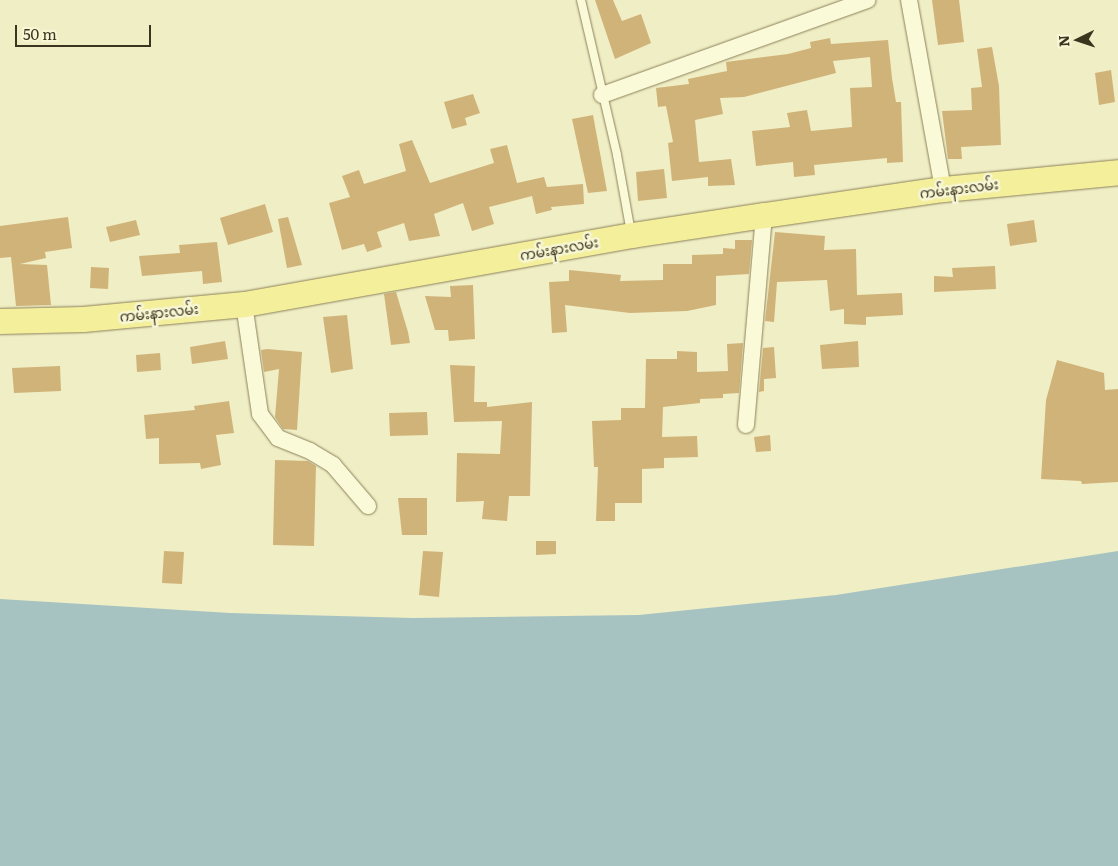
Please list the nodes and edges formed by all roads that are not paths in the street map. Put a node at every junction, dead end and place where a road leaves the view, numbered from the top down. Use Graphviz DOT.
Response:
graph roads {
  1 [pos="581,0"];
  2 [pos="868,0"];
  3 [pos="909,0"];
  4 [pos="602,95"];
  5 [pos="1118,172"];
  6 [pos="943,189"];
  7 [pos="764,215"];
  8 [pos="632,235"];
  9 [pos="244,304"];
  10 [pos="0,321"];
  11 [pos="746,425"];
  12 [pos="368,506"];
  1 -- 4 [label="lane"];
  2 -- 4 [label="street"];
  3 -- 6 [label="street"];
  4 -- 8 [label="lane"];
  5 -- 6 [label="main road, ကမ်းနားလမ်း"];
  6 -- 7 [label="main road, ကမ်းနားလမ်း"];
  7 -- 8 [label="main road, ကမ်းနားလမ်း"];
  7 -- 11 [label="street"];
  8 -- 9 [label="main road, ကမ်းနားလမ်း"];
  9 -- 10 [label="main road, ကမ်းနားလမ်း"];
  9 -- 12 [label="street"];
}
